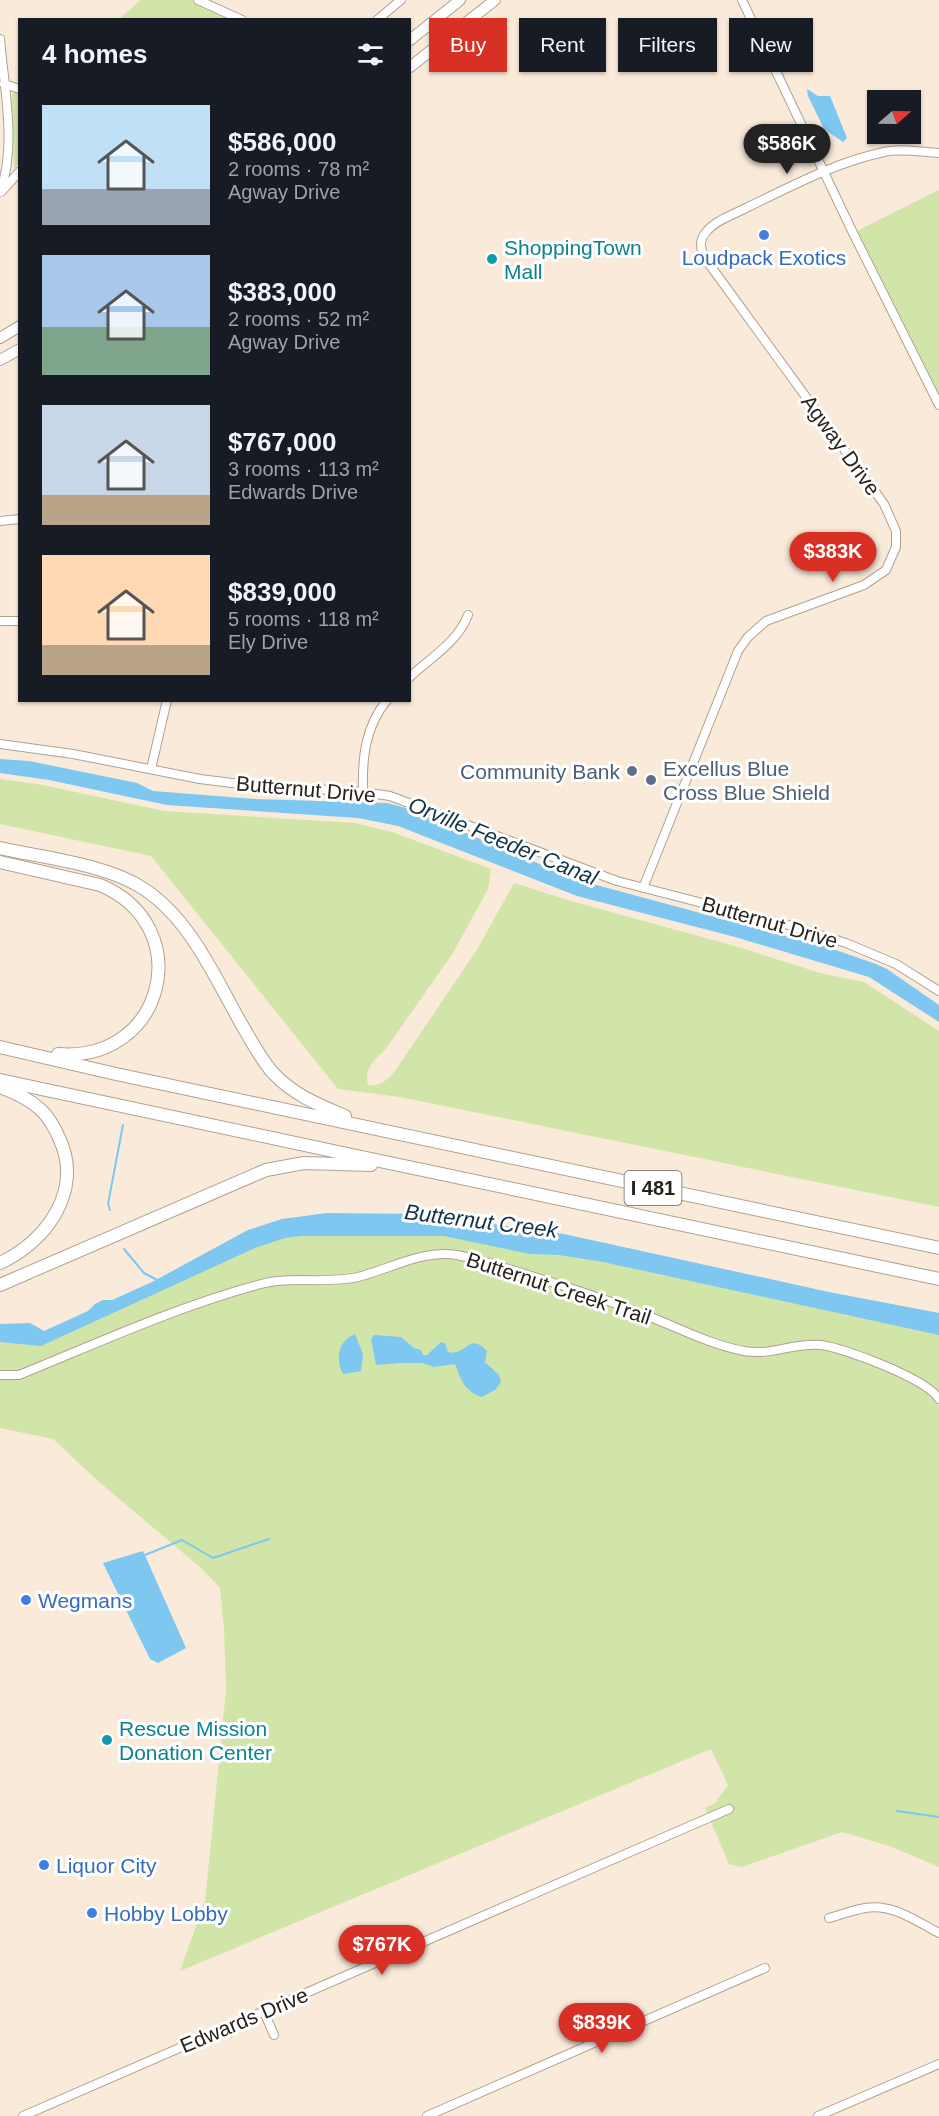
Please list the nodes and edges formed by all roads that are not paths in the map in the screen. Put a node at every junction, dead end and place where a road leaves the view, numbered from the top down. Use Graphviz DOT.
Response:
graph roads {
  1 [pos="198,0"];
  2 [pos="401,0"];
  3 [pos="460,0"];
  4 [pos="495,0"];
  5 [pos="742,0"];
  6 [pos="238,18"];
  7 [pos="378,18"];
  8 [pos="0,39"];
  9 [pos="411,39"];
  10 [pos="411,66"];
  11 [pos="4,84"];
  12 [pos="18,88"];
  13 [pos="939,153"];
  14 [pos="18,173"];
  15 [pos="824,173"];
  16 [pos="0,192"];
  17 [pos="18,327"];
  18 [pos="0,338"];
  19 [pos="18,351"];
  20 [pos="0,360"];
  21 [pos="939,405"];
  22 [pos="18,519"];
  23 [pos="0,521"];
  24 [pos="468,615"];
  25 [pos="0,621"];
  26 [pos="18,621"];
  27 [pos="411,671"];
  28 [pos="167,702"];
  29 [pos="385,702"];
  30 [pos="0,744"];
  31 [pos="151,769"];
  32 [pos="363,792"];
  33 [pos="0,848"];
  34 [pos="0,862"];
  35 [pos="643,888"];
  36 [pos="939,991"];
  37 [pos="0,1047"];
  38 [pos="14,1050"];
  39 [pos="0,1080"];
  40 [pos="0,1087"];
  41 [pos="368,1126"];
  42 [pos="402,1166"];
  43 [pos="939,1248"];
  44 [pos="0,1263"];
  45 [pos="939,1279"];
  46 [pos="0,1285"];
  47 [pos="0,1375"];
  48 [pos="939,1399"];
  49 [pos="729,1809"];
  50 [pos="829,1918"];
  51 [pos="939,1933"];
  52 [pos="765,1968"];
  53 [pos="264,2012"];
  54 [pos="274,2035"];
  55 [pos="939,2064"];
  56 [pos="23,2116"];
  57 [pos="427,2116"];
  58 [pos="818,2116"];
  1 -- 6 [label="street"];
  2 -- 7 [label="street"];
  3 -- 9 [label="main road"];
  4 -- 10 [label="main road"];
  5 -- 15 [label="street"];
  8 -- 11 [label="street"];
  11 -- 12 [label="street"];
  11 -- 16 [label="street"];
  13 -- 15 [label="street"];
  14 -- 16 [label="street"];
  15 -- 21 [label="street"];
  15 -- 35 [label="street, Agway Drive"];
  17 -- 18 [label="main road"];
  19 -- 20 [label="main road"];
  22 -- 23 [label="street"];
  24 -- 27 [label="street"];
  25 -- 26 [label="street"];
  28 -- 31 [label="street"];
  29 -- 32 [label="street"];
  30 -- 31 [label="street, Butternut Drive"];
  31 -- 32 [label="street, Butternut Drive"];
  32 -- 35 [label="street, Butternut Drive"];
  33 -- 41 [label="highway"];
  34 -- 38 [label="highway"];
  35 -- 36 [label="street, Butternut Drive"];
  37 -- 38 [label="highway, I 481"];
  38 -- 41 [label="highway, I 481"];
  39 -- 42 [label="highway, I 481"];
  40 -- 44 [label="highway"];
  41 -- 43 [label="highway, I 481"];
  42 -- 45 [label="highway, I 481"];
  42 -- 46 [label="highway"];
  47 -- 48 [label="street, Butternut Creek Trail"];
  49 -- 53 [label="street, Edwards Drive"];
  50 -- 51 [label="street"];
  52 -- 57 [label="street"];
  53 -- 54 [label="street"];
  53 -- 56 [label="street, Edwards Drive"];
  55 -- 58 [label="street"];
}
